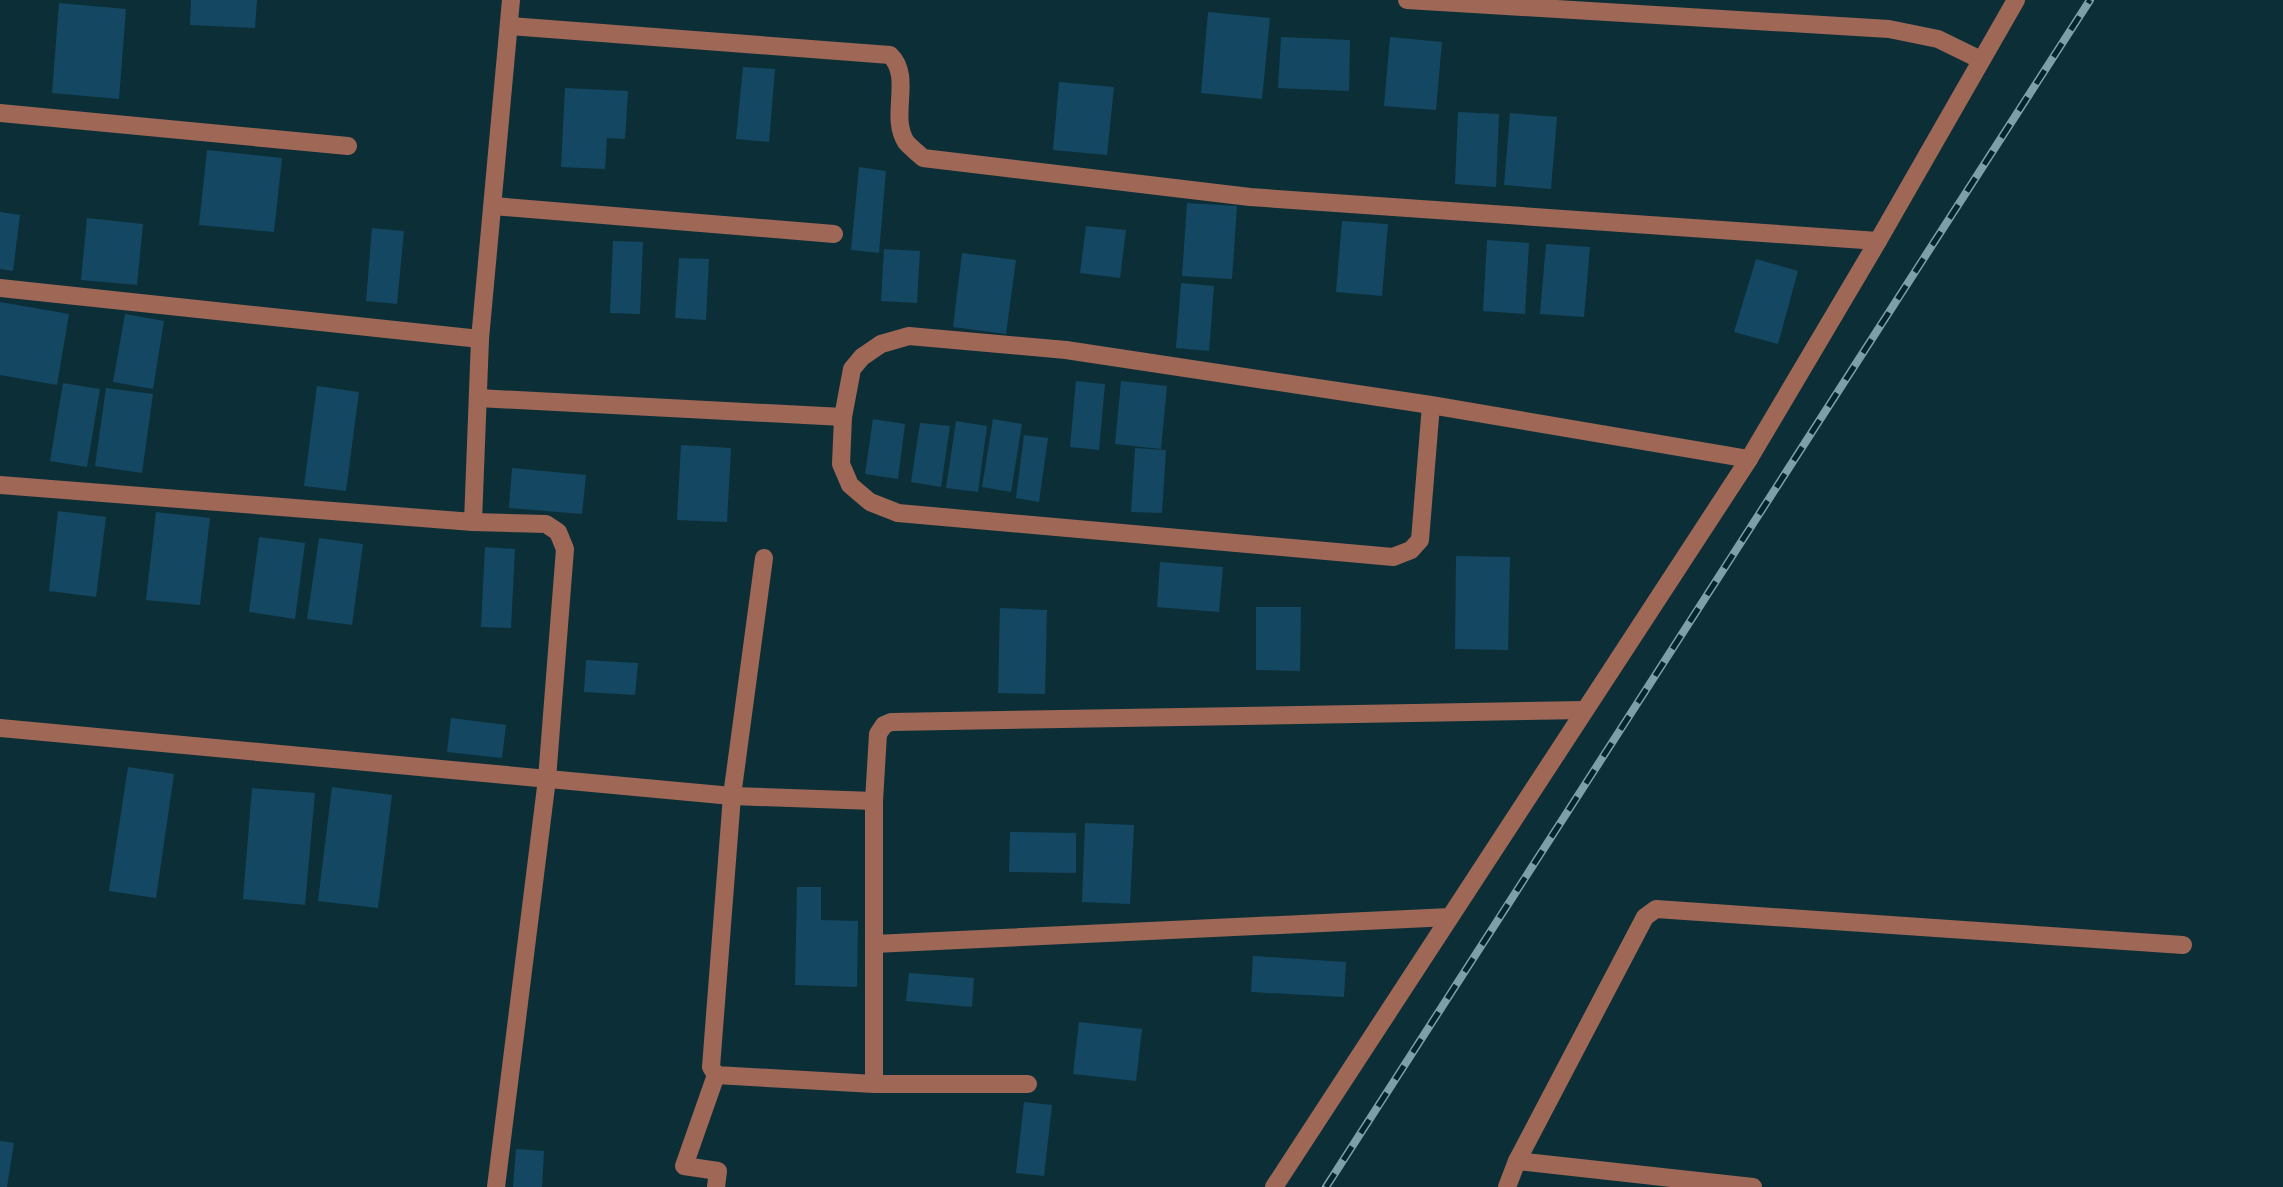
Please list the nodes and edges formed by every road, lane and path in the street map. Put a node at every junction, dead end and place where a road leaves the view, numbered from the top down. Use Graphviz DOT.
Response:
graph roads {
  1 [pos="511,0"];
  2 [pos="1407,0"];
  3 [pos="2016,0"];
  4 [pos="510,26"];
  5 [pos="1981,60"];
  6 [pos="0,113"];
  7 [pos="348,146"];
  8 [pos="493,206"];
  9 [pos="834,234"];
  10 [pos="1878,241"];
  11 [pos="0,288"];
  12 [pos="480,339"];
  13 [pos="478,398"];
  14 [pos="1431,405"];
  15 [pos="844,417"];
  16 [pos="1749,459"];
  17 [pos="0,485"];
  18 [pos="473,522"];
  19 [pos="764,558"];
  20 [pos="1585,710"];
  21 [pos="0,727"];
  22 [pos="547,779"];
  23 [pos="732,796"];
  24 [pos="874,801"];
  25 [pos="1450,917"];
  26 [pos="874,944"];
  27 [pos="2183,945"];
  28 [pos="716,1075"];
  29 [pos="874,1083"];
  30 [pos="1028,1084"];
  31 [pos="1517,1161"];
  32 [pos="496,1187"];
  33 [pos="716,1187"];
  34 [pos="1274,1187"];
  35 [pos="1507,1187"];
  36 [pos="1754,1187"];
  1 -- 4 [label="street"];
  2 -- 5 [label="street"];
  3 -- 5 [label="street"];
  4 -- 8 [label="street"];
  4 -- 10 [label="street"];
  5 -- 10 [label="street"];
  6 -- 7 [label="street"];
  8 -- 9 [label="street"];
  8 -- 12 [label="street"];
  10 -- 16 [label="street"];
  11 -- 12 [label="street"];
  12 -- 13 [label="street"];
  13 -- 15 [label="street"];
  13 -- 18 [label="street"];
  14 -- 15 [label="street"];
  14 -- 15 [label="street"];
  14 -- 16 [label="street"];
  16 -- 20 [label="street"];
  17 -- 18 [label="street"];
  18 -- 22 [label="street"];
  19 -- 23 [label="street"];
  20 -- 24 [label="street"];
  20 -- 25 [label="street"];
  21 -- 22 [label="street"];
  22 -- 23 [label="street"];
  22 -- 32 [label="street"];
  23 -- 24 [label="street"];
  23 -- 28 [label="street"];
  24 -- 26 [label="street"];
  25 -- 26 [label="street"];
  25 -- 34 [label="street"];
  26 -- 29 [label="street"];
  27 -- 31 [label="street"];
  28 -- 29 [label="street"];
  28 -- 33 [label="street"];
  29 -- 30 [label="street"];
  31 -- 35 [label="street"];
  31 -- 36 [label="street"];
}
